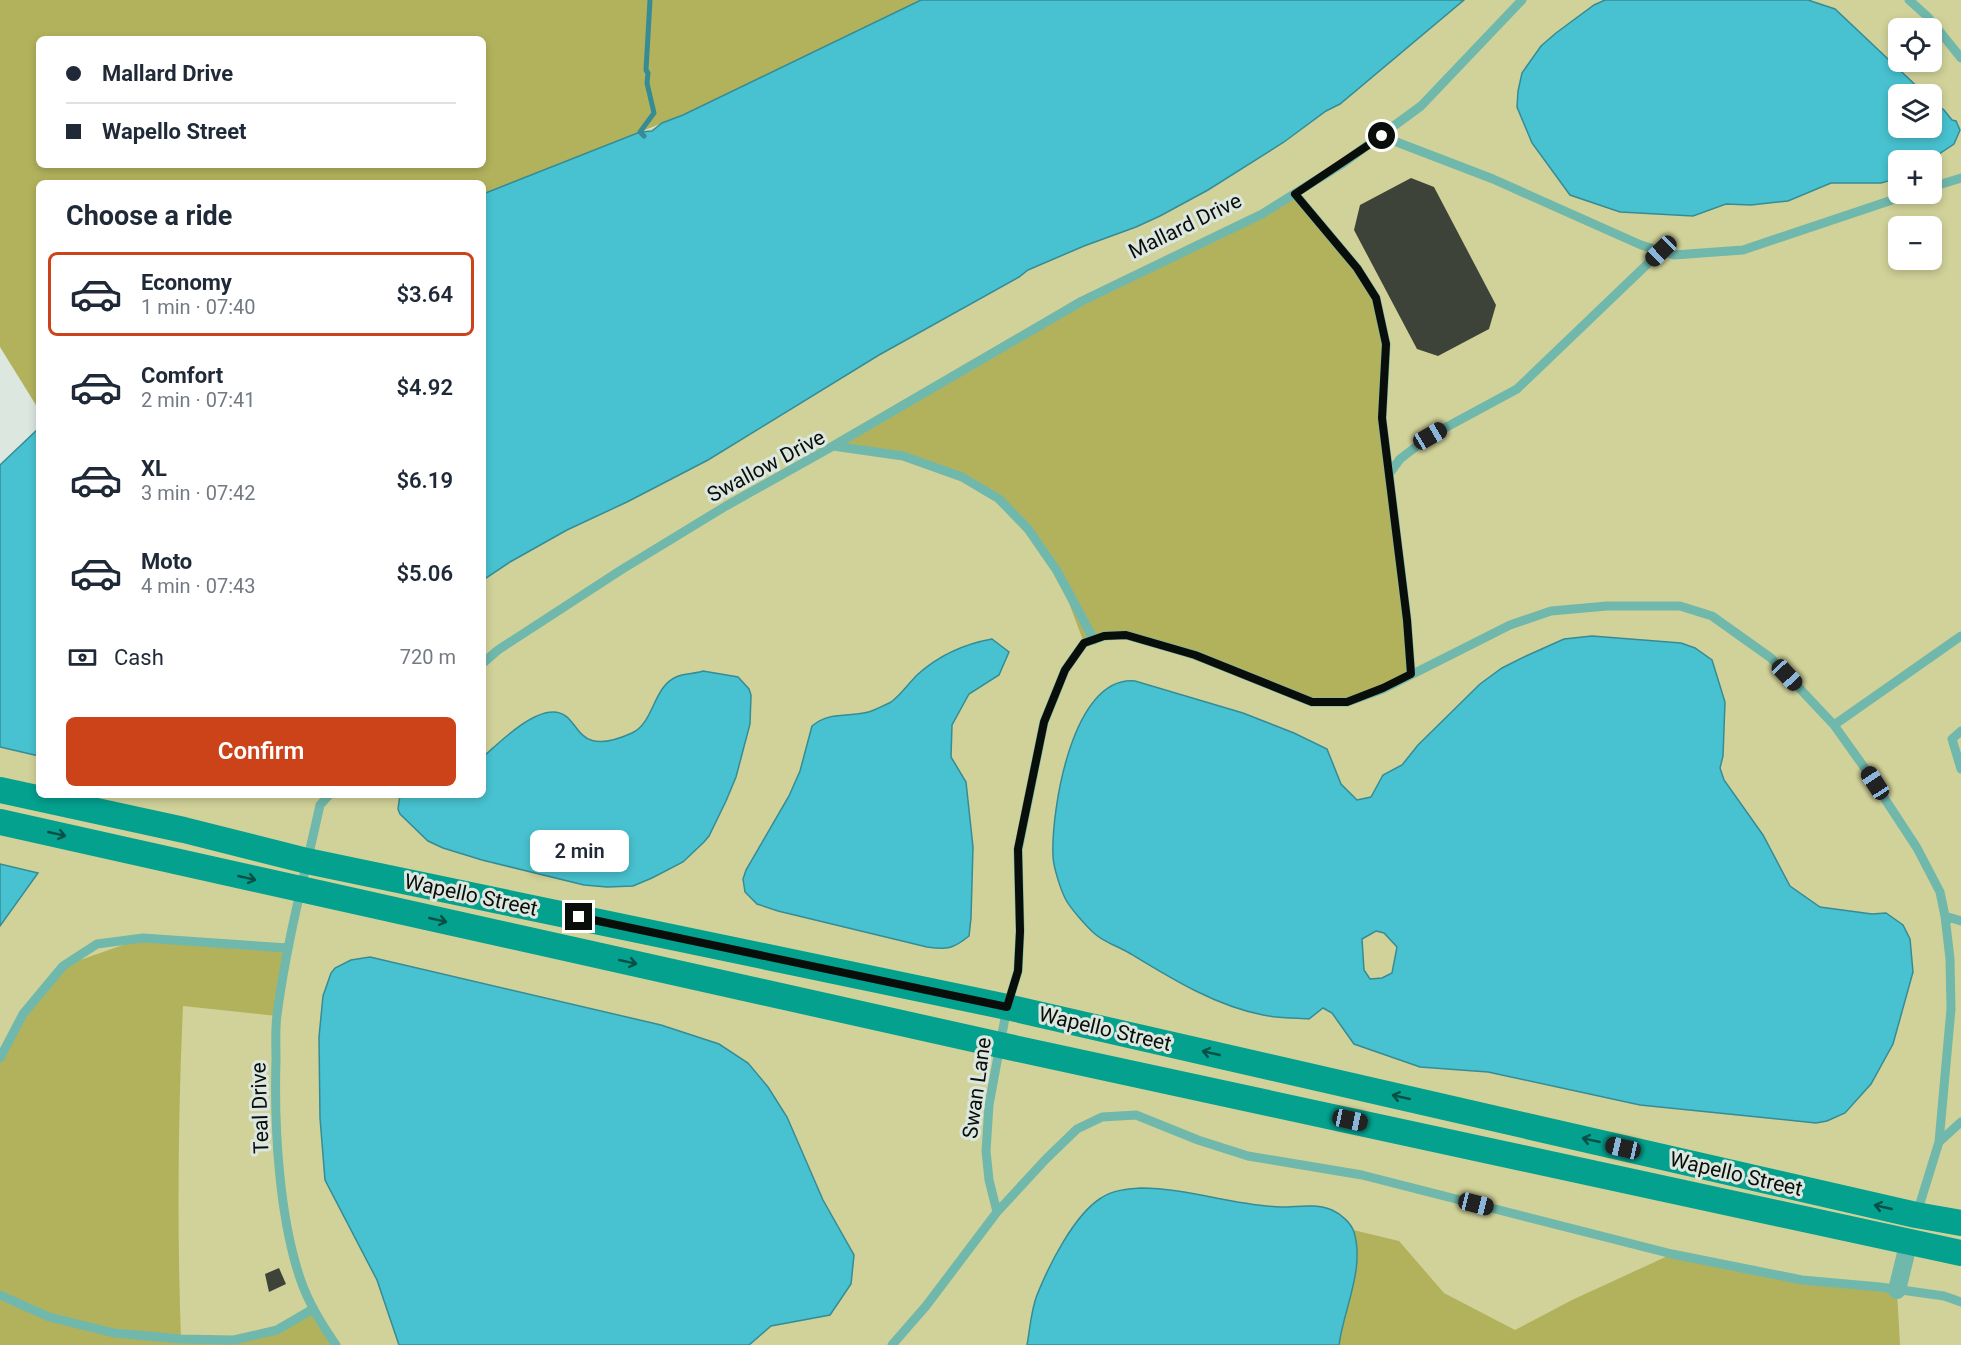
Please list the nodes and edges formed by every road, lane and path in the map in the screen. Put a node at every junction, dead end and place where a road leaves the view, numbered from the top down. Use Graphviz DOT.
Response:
graph roads {
  1 [pos="1522,0"];
  2 [pos="1909,0"];
  3 [pos="1961,58"];
  4 [pos="1382,136"];
  5 [pos="1961,178"];
  6 [pos="1942,184"];
  7 [pos="1295,194"];
  8 [pos="1888,201"];
  9 [pos="1661,251"];
  10 [pos="833,446"];
  11 [pos="1389,474"];
  12 [pos="1961,636"];
  13 [pos="1094,640"];
  14 [pos="486,660"];
  15 [pos="1411,674"];
  16 [pos="1834,725"];
  17 [pos="1961,731"];
  18 [pos="1961,769"];
  19 [pos="0,790"];
  20 [pos="36,798"];
  21 [pos="37,798"];
  22 [pos="326,798"];
  23 [pos="0,822"];
  24 [pos="308,861"];
  25 [pos="302,890"];
  26 [pos="1946,916"];
  27 [pos="1961,921"];
  28 [pos="288,948"];
  29 [pos="1007,1007"];
  30 [pos="1000,1045"];
  31 [pos="0,1058"];
  32 [pos="1961,1122"];
  33 [pos="1939,1142"];
  34 [pos="997,1212"];
  35 [pos="1916,1215"];
  36 [pos="1961,1223"];
  37 [pos="1909,1241"];
  38 [pos="1961,1253"];
  39 [pos="1897,1290"];
  40 [pos="0,1295"];
  41 [pos="1961,1302"];
  42 [pos="313,1309"];
  43 [pos="336,1345"];
  44 [pos="892,1345"];
  1 -- 4 [label="lane, Mallard Drive"];
  2 -- 3 [label="lane"];
  4 -- 7 [label="lane, Mallard Drive"];
  4 -- 9 [label="lane"];
  5 -- 6 [label="lane"];
  7 -- 10 [label="lane, Mallard Drive"];
  7 -- 11 [label="lane"];
  8 -- 9 [label="lane"];
  9 -- 11 [label="lane"];
  10 -- 13 [label="lane, Swallow Drive"];
  10 -- 14 [label="lane, Swallow Drive"];
  11 -- 15 [label="lane"];
  12 -- 16 [label="lane"];
  13 -- 15 [label="lane"];
  13 -- 29 [label="lane, Swan Lane"];
  15 -- 16 [label="lane"];
  16 -- 26 [label="lane"];
  17 -- 18 [label="lane"];
  19 -- 20 [label="main road, Wapello Street"];
  21 -- 24 [label="main road, Wapello Street"];
  22 -- 24 [label="lane"];
  23 -- 25 [label="main road, Wapello Street, one-way"];
  24 -- 25 [label="lane, Teal Drive"];
  24 -- 29 [label="main road, Wapello Street"];
  25 -- 28 [label="lane, Teal Drive"];
  25 -- 30 [label="main road, Wapello Street, one-way"];
  26 -- 27 [label="lane"];
  26 -- 33 [label="lane"];
  28 -- 31 [label="lane"];
  28 -- 42 [label="lane, Teal Drive"];
  29 -- 30 [label="lane, Swan Lane"];
  35 -- 29 [label="main road, Wapello Street, one-way"];
  30 -- 34 [label="lane, Swan Lane"];
  30 -- 37 [label="main road, Wapello Street"];
  32 -- 33 [label="lane"];
  33 -- 35 [label="lane"];
  34 -- 39 [label="lane"];
  34 -- 44 [label="lane"];
  35 -- 36 [label="main road, Wapello Street"];
  37 -- 38 [label="main road, Wapello Street"];
  37 -- 39 [label="street"];
  39 -- 41 [label="lane"];
  40 -- 42 [label="lane"];
  42 -- 43 [label="lane, Teal Drive"];
}
